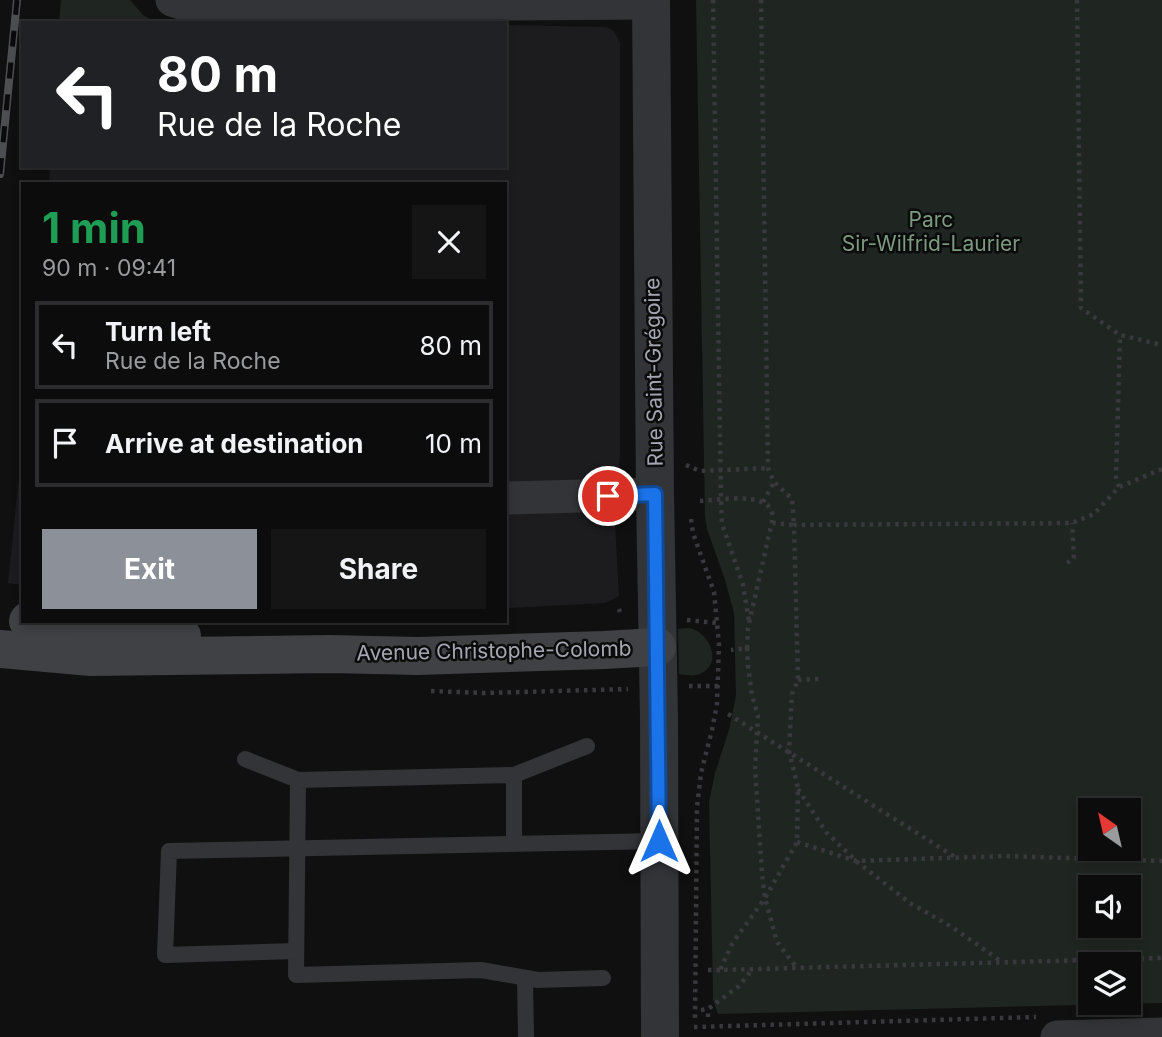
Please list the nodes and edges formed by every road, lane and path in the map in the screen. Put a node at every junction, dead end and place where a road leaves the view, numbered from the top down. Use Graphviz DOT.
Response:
graph roads {
  1 [pos="172,0"];
  2 [pos="713,0"];
  3 [pos="761,0"];
  4 [pos="1077,0"];
  5 [pos="651,1"];
  6 [pos="1120,335"];
  7 [pos="1162,345"];
  8 [pos="690,466"];
  9 [pos="768,468"];
  10 [pos="1162,469"];
  11 [pos="721,470"];
  12 [pos="700,471"];
  13 [pos="690,474"];
  14 [pos="774,481"];
  15 [pos="1119,487"];
  16 [pos="655,494"];
  17 [pos="507,498"];
  18 [pos="699,500"];
  19 [pos="721,500"];
  20 [pos="763,502"];
  21 [pos="691,507"];
  22 [pos="773,523"];
  23 [pos="1072,523"];
  24 [pos="794,525"];
  25 [pos="1067,563"];
  26 [pos="685,619"];
  27 [pos="0,620"];
  28 [pos="21,621"];
  29 [pos="749,621"];
  30 [pos="62,623"];
  31 [pos="718,623"];
  32 [pos="657,647"];
  33 [pos="747,648"];
  34 [pos="0,649"];
  35 [pos="731,650"];
  36 [pos="330,654"];
  37 [pos="820,679"];
  38 [pos="798,680"];
  39 [pos="685,686"];
  40 [pos="719,686"];
  41 [pos="728,714"];
  42 [pos="756,731"];
  43 [pos="587,746"];
  44 [pos="789,751"];
  45 [pos="245,759"];
  46 [pos="514,775"];
  47 [pos="298,780"];
  48 [pos="797,788"];
  49 [pos="659,841"];
  50 [pos="797,842"];
  51 [pos="514,843"];
  52 [pos="298,848"];
  53 [pos="956,858"];
  54 [pos="1162,860"];
  55 [pos="856,861"];
  56 [pos="765,898"];
  57 [pos="296,951"];
  58 [pos="1162,958"];
  59 [pos="1003,963"];
  60 [pos="797,969"];
  61 [pos="708,970"];
  62 [pos="720,970"];
  63 [pos="752,970"];
  64 [pos="525,978"];
  65 [pos="603,978"];
  66 [pos="708,1009"];
  67 [pos="701,1010"];
  68 [pos="708,1017"];
  69 [pos="1047,1027"];
  70 [pos="683,1029"];
  71 [pos="1162,1034"];
  72 [pos="526,1037"];
  1 -- 5 [label="street"];
  2 -- 11 [label="path"];
  3 -- 9 [label="path"];
  4 -- 6 [label="path"];
  5 -- 16 [label="street, Rue Saint-Grégoire"];
  6 -- 7 [label="path"];
  6 -- 15 [label="path"];
  8 -- 13 [label="path, Rue Saint-Grégoire"];
  9 -- 11 [label="path"];
  9 -- 14 [label="path"];
  10 -- 15 [label="path"];
  11 -- 12 [label="path"];
  11 -- 19 [label="path"];
  14 -- 20 [label="path"];
  14 -- 24 [label="path"];
  15 -- 23 [label="path"];
  16 -- 17 [label="street"];
  16 -- 32 [label="street, Rue Saint-Grégoire"];
  18 -- 19 [label="path"];
  19 -- 20 [label="path"];
  19 -- 29 [label="path"];
  20 -- 22 [label="path"];
  21 -- 31 [label="path"];
  22 -- 24 [label="path"];
  22 -- 29 [label="path"];
  23 -- 24 [label="path"];
  23 -- 25 [label="path"];
  24 -- 38 [label="path"];
  26 -- 31 [label="path"];
  27 -- 28 [label="main road"];
  29 -- 33 [label="path"];
  30 -- 36 [label="main road, Avenue Christophe-Colomb"];
  31 -- 40 [label="path"];
  32 -- 36 [label="main road, Avenue Christophe-Colomb"];
  32 -- 49 [label="street, Rue Saint-Grégoire"];
  33 -- 35 [label="path"];
  33 -- 42 [label="path"];
  34 -- 36 [label="main road, Avenue Christophe-Colomb"];
  37 -- 38 [label="path"];
  38 -- 44 [label="path"];
  39 -- 40 [label="path"];
  40 -- 70 [label="path"];
  41 -- 42 [label="path"];
  42 -- 44 [label="path"];
  42 -- 56 [label="path"];
  43 -- 46 [label="lane"];
  44 -- 48 [label="path"];
  44 -- 53 [label="path"];
  45 -- 47 [label="lane"];
  46 -- 47 [label="lane"];
  46 -- 51 [label="lane"];
  47 -- 52 [label="lane"];
  48 -- 50 [label="path"];
  48 -- 55 [label="path"];
  49 -- 51 [label="lane"];
  49 -- 70 [label="street, Rue Saint-Grégoire"];
  50 -- 55 [label="path"];
  50 -- 56 [label="path"];
  51 -- 52 [label="lane"];
  52 -- 57 [label="lane"];
  52 -- 57 [label="lane"];
  53 -- 54 [label="path"];
  53 -- 55 [label="path"];
  55 -- 59 [label="path"];
  56 -- 60 [label="path"];
  56 -- 62 [label="path"];
  57 -- 64 [label="lane"];
  58 -- 59 [label="path"];
  59 -- 60 [label="path"];
  60 -- 63 [label="path"];
  61 -- 62 [label="path"];
  62 -- 63 [label="path"];
  63 -- 66 [label="path"];
  64 -- 65 [label="lane"];
  64 -- 72 [label="lane"];
  66 -- 67 [label="path"];
  66 -- 68 [label="path"];
  69 -- 70 [label="path"];
  69 -- 71 [label="street"];
}
